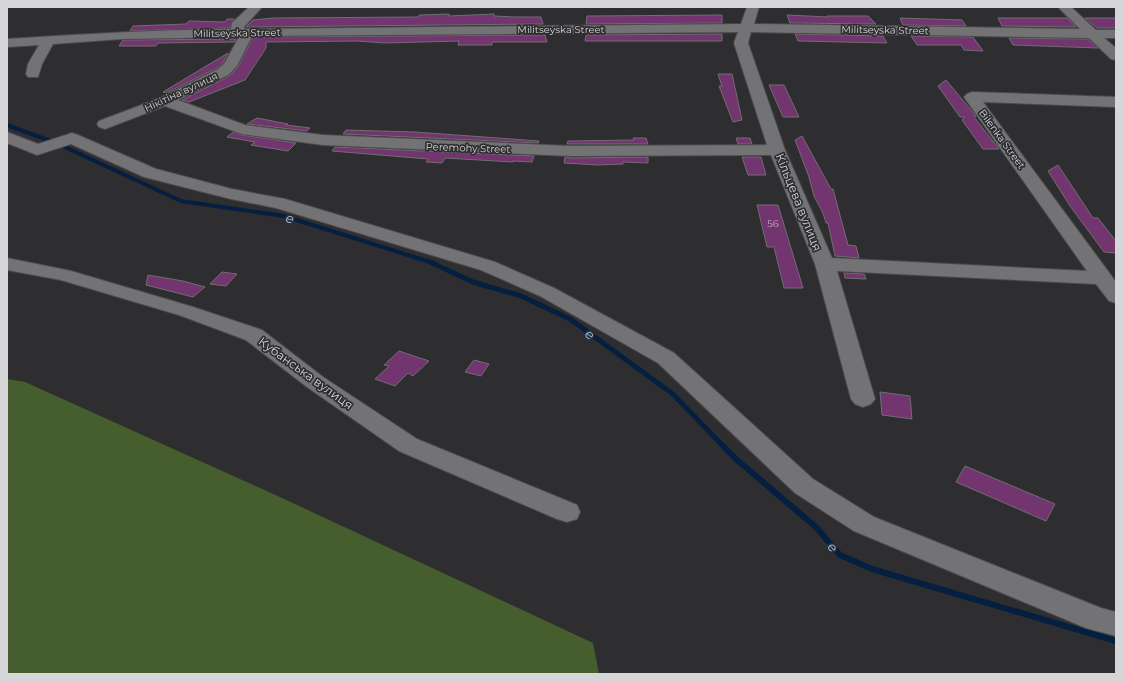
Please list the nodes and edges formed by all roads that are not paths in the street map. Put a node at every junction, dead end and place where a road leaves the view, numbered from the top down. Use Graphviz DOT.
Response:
graph roads {
  1 [pos="256,7"];
  2 [pos="753,7"];
  3 [pos="1064,7"];
  4 [pos="745,28"];
  5 [pos="242,33"];
  6 [pos="1091,33"];
  7 [pos="1116,34"];
  8 [pos="48,39"];
  9 [pos="7,43"];
  10 [pos="1116,56"];
  11 [pos="33,74"];
  12 [pos="165,101"];
  13 [pos="1116,102"];
  14 [pos="106,124"];
  15 [pos="7,137"];
  16 [pos="778,150"];
  17 [pos="7,264"];
  18 [pos="825,264"];
  19 [pos="1103,278"];
  20 [pos="1116,297"];
  21 [pos="863,399"];
  22 [pos="567,512"];
  23 [pos="1116,624"];
  1 -- 5 [label="street, Нікітіна вулиця"];
  2 -- 4 [label="street, Кільцева вулиця"];
  3 -- 6 [label="street"];
  4 -- 5 [label="street, Militseyska Street"];
  4 -- 6 [label="street, Militseyska Street"];
  4 -- 16 [label="street, Кільцева вулиця"];
  5 -- 8 [label="street, Militseyska Street"];
  5 -- 12 [label="street, Нікітіна вулиця"];
  6 -- 7 [label="street, Militseyska Street"];
  6 -- 10 [label="street"];
  8 -- 9 [label="street, Militseyska Street"];
  8 -- 11 [label="street"];
  12 -- 14 [label="street, Нікітіна вулиця"];
  12 -- 16 [label="street, Peremohy Street"];
  13 -- 19 [label="street, Bilenka Street"];
  15 -- 23 [label="street"];
  16 -- 18 [label="street, Кільцева вулиця"];
  17 -- 22 [label="street, Кубанська вулиця"];
  18 -- 19 [label="street"];
  18 -- 21 [label="street, Кільцева вулиця"];
  19 -- 20 [label="street, Bilenka Street"];
}
